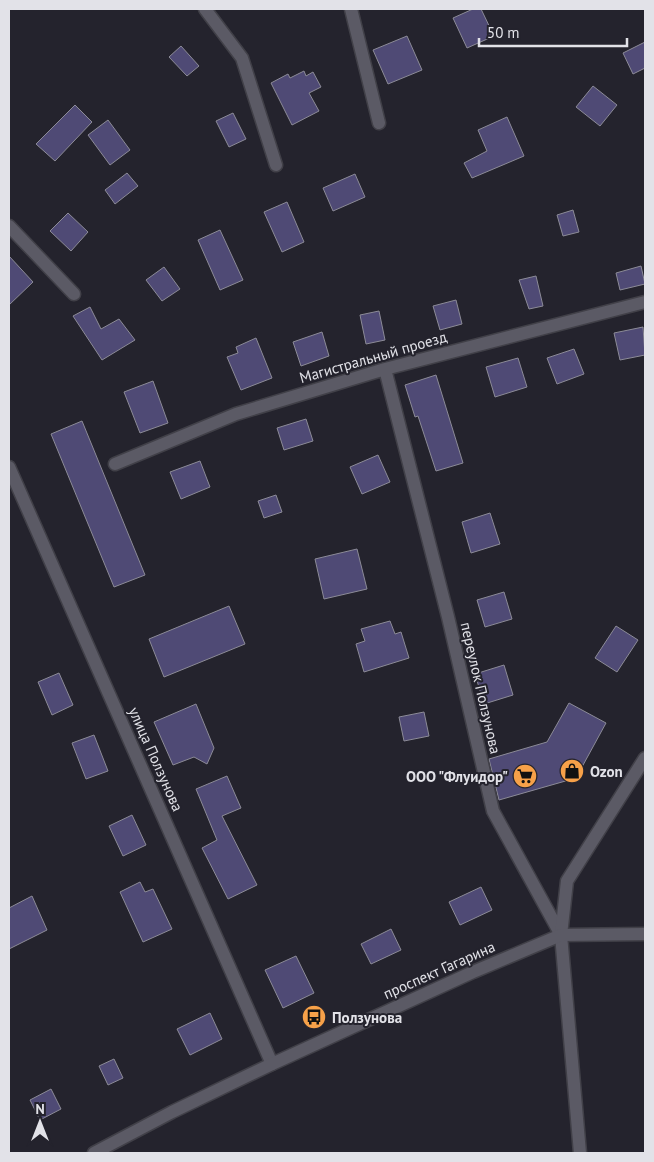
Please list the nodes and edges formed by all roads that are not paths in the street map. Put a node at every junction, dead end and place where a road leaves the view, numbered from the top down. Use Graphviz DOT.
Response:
graph roads {
  1 [pos="205,9"];
  2 [pos="351,9"];
  3 [pos="379,123"];
  4 [pos="276,165"];
  5 [pos="9,226"];
  6 [pos="74,294"];
  7 [pos="645,302"];
  8 [pos="385,369"];
  9 [pos="115,464"];
  10 [pos="9,466"];
  11 [pos="645,758"];
  12 [pos="645,934"];
  13 [pos="560,935"];
  14 [pos="272,1064"];
  15 [pos="94,1153"];
  16 [pos="580,1153"];
  1 -- 4 [label="street"];
  2 -- 3 [label="street"];
  5 -- 6 [label="street"];
  7 -- 8 [label="street, Магистральный проезд"];
  8 -- 9 [label="street, Магистральный проезд"];
  8 -- 13 [label="street, переулок Ползунова"];
  10 -- 14 [label="street, улица Ползунова"];
  11 -- 13 [label="street"];
  12 -- 13 [label="street, проспект Гагарина"];
  13 -- 14 [label="street, проспект Гагарина"];
  13 -- 16 [label="street, переулок Ползунова"];
  14 -- 15 [label="street, проспект Гагарина"];
}
